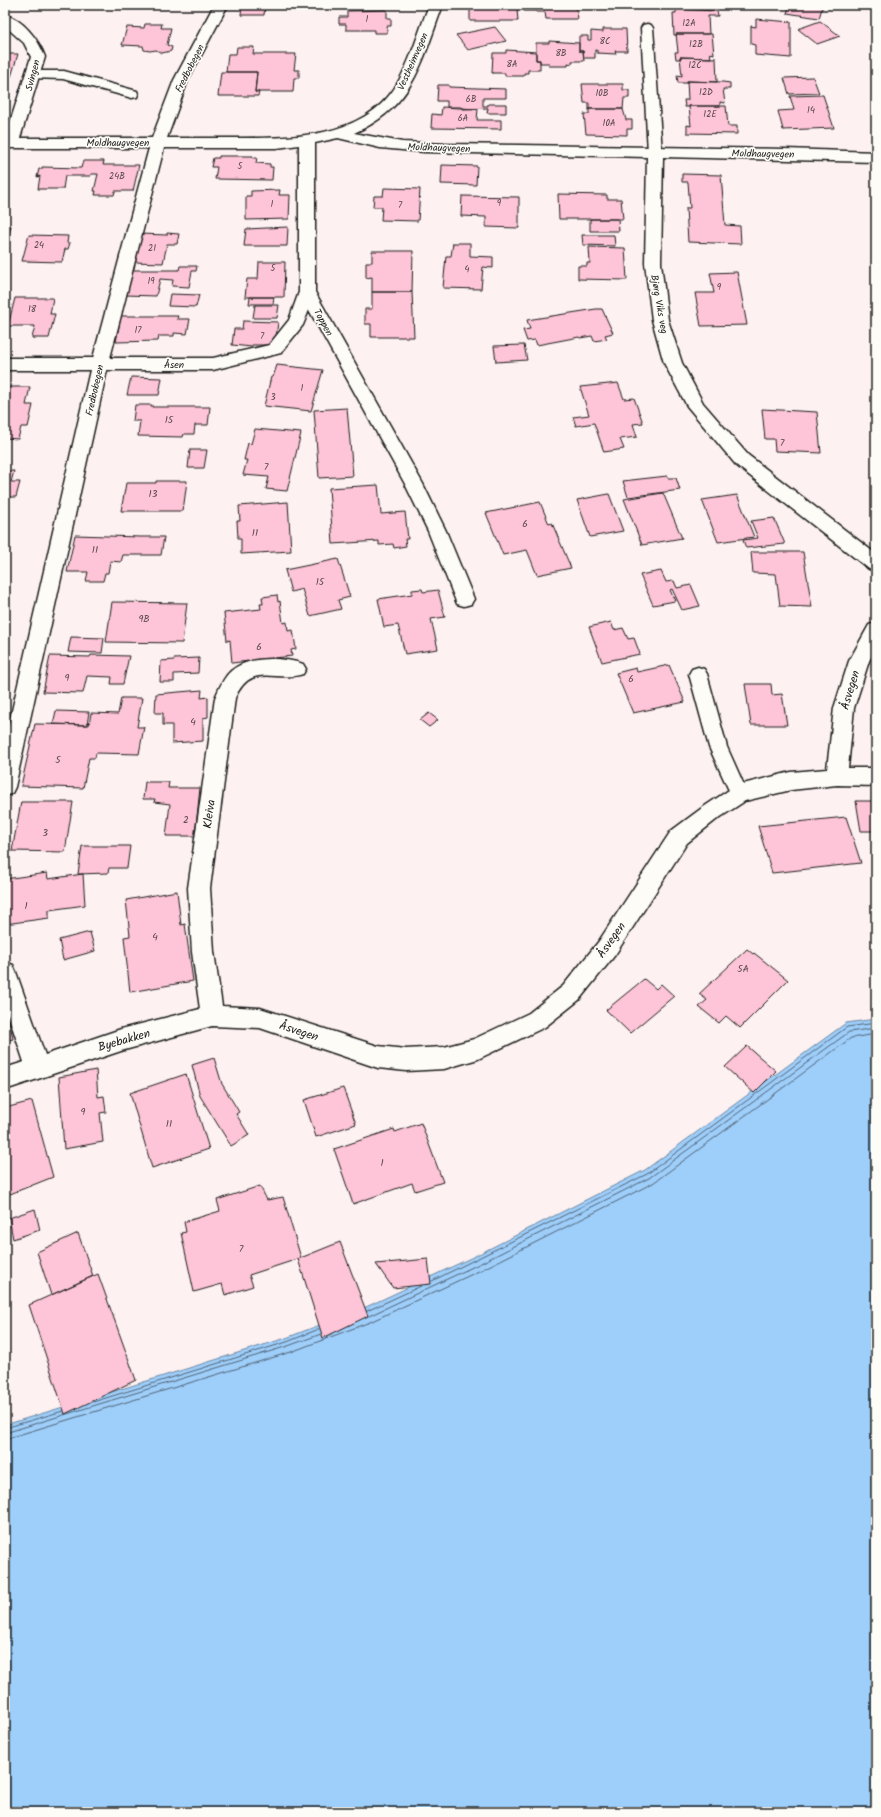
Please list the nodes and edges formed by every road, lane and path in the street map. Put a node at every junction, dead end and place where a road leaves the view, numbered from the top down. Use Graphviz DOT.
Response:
graph roads {
  1 [pos="221,5"];
  2 [pos="436,5"];
  3 [pos="5,19"];
  4 [pos="647,28"];
  5 [pos="33,75"];
  6 [pos="132,94"];
  7 [pos="337,133"];
  8 [pos="307,141"];
  9 [pos="8,142"];
  10 [pos="158,142"];
  11 [pos="655,152"];
  12 [pos="876,157"];
  13 [pos="307,292"];
  14 [pos="5,364"];
  15 [pos="100,364"];
  16 [pos="876,564"];
  17 [pos="464,599"];
  18 [pos="876,630"];
  19 [pos="296,669"];
  20 [pos="698,674"];
  21 [pos="9,750"];
  22 [pos="837,776"];
  23 [pos="876,777"];
  24 [pos="5,787"];
  25 [pos="739,794"];
  26 [pos="5,972"];
  27 [pos="212,1016"];
  28 [pos="38,1067"];
  29 [pos="5,1079"];
  1 -- 10 [label="street, Fredbobegen"];
  2 -- 7 [label="street, Vestheimvegen"];
  3 -- 5 [label="street, Svingen"];
  4 -- 11 [label="lane, Bjørg Viks veg"];
  5 -- 6 [label="lane"];
  5 -- 9 [label="street, Svingen"];
  7 -- 8 [label="street, Moldhaugvegen"];
  7 -- 11 [label="street, Moldhaugvegen"];
  8 -- 10 [label="street, Moldhaugvegen"];
  8 -- 13 [label="street, Toppen"];
  9 -- 10 [label="street, Moldhaugvegen"];
  10 -- 15 [label="street, Fredbobegen"];
  11 -- 12 [label="street, Moldhaugvegen"];
  11 -- 16 [label="street, Bjørg Viks veg"];
  13 -- 15 [label="street, Åsen"];
  13 -- 17 [label="street, Toppen"];
  14 -- 15 [label="street, Åsen"];
  15 -- 21 [label="street, Fredbobegen"];
  18 -- 22 [label="street, Åsvegen"];
  19 -- 27 [label="street, Kleiva"];
  20 -- 25 [label="lane"];
  21 -- 24 [label="street, Fredbobegen"];
  22 -- 23 [label="street"];
  22 -- 25 [label="street, Åsvegen"];
  25 -- 27 [label="street, Åsvegen"];
  26 -- 28 [label="street"];
  27 -- 28 [label="street, Byebakken"];
  28 -- 29 [label="street, Byebakken"];
}
